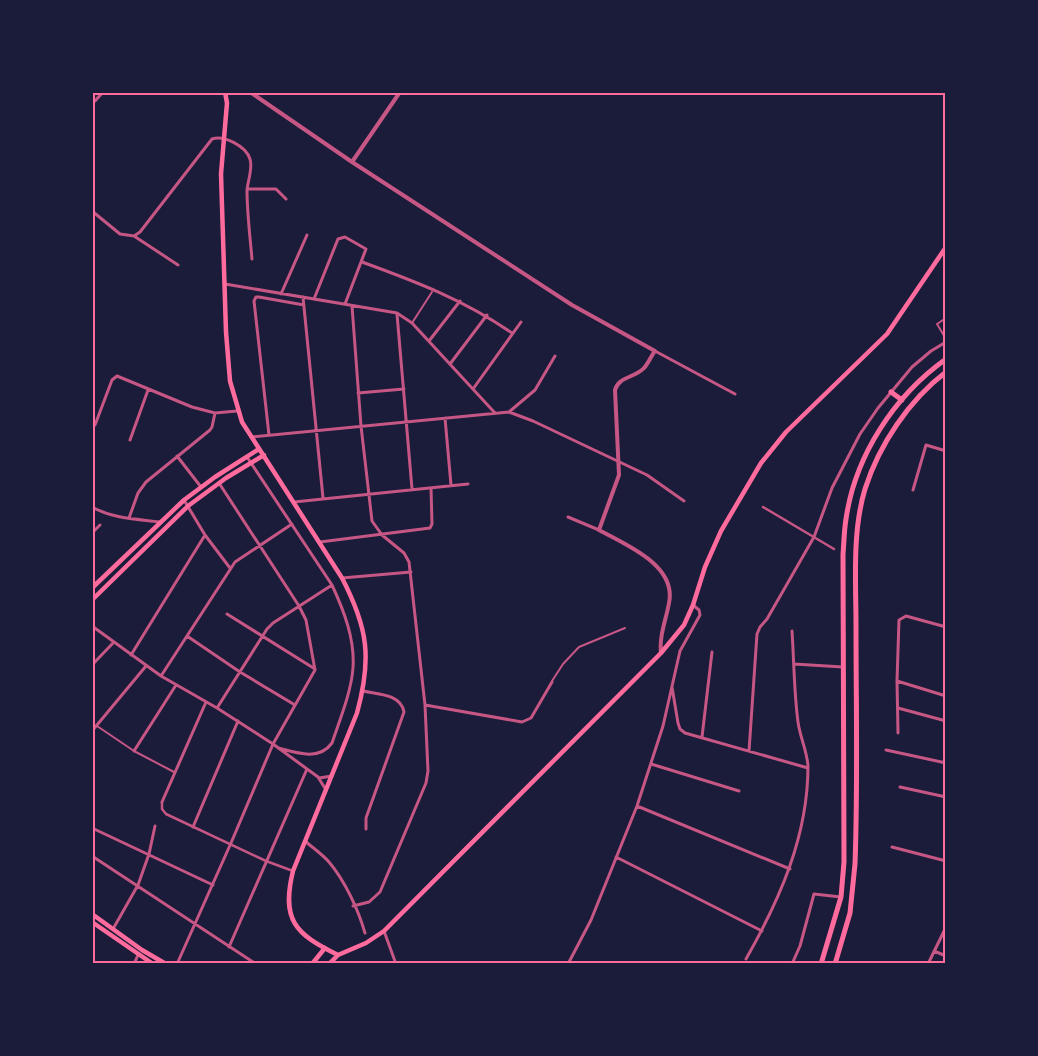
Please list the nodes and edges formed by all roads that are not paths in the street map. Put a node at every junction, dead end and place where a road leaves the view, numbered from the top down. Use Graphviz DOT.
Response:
graph roads {
  1 [pos="103,92"];
  2 [pos="225,92"];
  3 [pos="250,92"];
  4 [pos="400,92"];
  5 [pos="95,101"];
  6 [pos="224,138"];
  7 [pos="352,162"];
  8 [pos="247,189"];
  9 [pos="286,199"];
  10 [pos="92,211"];
  11 [pos="307,235"];
  12 [pos="134,236"];
  13 [pos="945,249"];
  14 [pos="252,259"];
  15 [pos="362,262"];
  16 [pos="178,265"];
  17 [pos="224,284"];
  18 [pos="432,292"];
  19 [pos="281,294"];
  20 [pos="303,297"];
  21 [pos="314,299"];
  22 [pos="460,301"];
  23 [pos="345,304"];
  24 [pos="304,305"];
  25 [pos="352,306"];
  26 [pos="397,313"];
  27 [pos="487,316"];
  28 [pos="946,318"];
  29 [pos="521,322"];
  30 [pos="412,323"];
  31 [pos="512,333"];
  32 [pos="946,340"];
  33 [pos="429,341"];
  34 [pos="655,351"];
  35 [pos="555,356"];
  36 [pos="946,359"];
  37 [pos="450,364"];
  38 [pos="946,372"];
  39 [pos="404,389"];
  40 [pos="473,389"];
  41 [pos="148,390"];
  42 [pos="891,392"];
  43 [pos="358,393"];
  44 [pos="735,394"];
  45 [pos="902,400"];
  46 [pos="237,411"];
  47 [pos="509,412"];
  48 [pos="215,413"];
  49 [pos="495,413"];
  50 [pos="445,418"];
  51 [pos="407,422"];
  52 [pos="96,425"];
  53 [pos="361,426"];
  54 [pos="316,431"];
  55 [pos="269,435"];
  56 [pos="252,438"];
  57 [pos="130,440"];
  58 [pos="260,449"];
  59 [pos="946,451"];
  60 [pos="177,456"];
  61 [pos="264,456"];
  62 [pos="247,457"];
  63 [pos="251,463"];
  64 [pos="619,463"];
  65 [pos="219,483"];
  66 [pos="468,484"];
  67 [pos="451,485"];
  68 [pos="201,487"];
  69 [pos="431,488"];
  70 [pos="412,489"];
  71 [pos="913,490"];
  72 [pos="368,493"];
  73 [pos="323,498"];
  74 [pos="184,500"];
  75 [pos="684,501"];
  76 [pos="294,502"];
  77 [pos="188,506"];
  78 [pos="92,507"];
  79 [pos="763,507"];
  80 [pos="568,517"];
  81 [pos="129,518"];
  82 [pos="161,522"];
  83 [pos="292,524"];
  84 [pos="100,525"];
  85 [pos="600,530"];
  86 [pos="92,533"];
  87 [pos="382,534"];
  88 [pos="205,535"];
  89 [pos="814,537"];
  90 [pos="320,542"];
  91 [pos="259,545"];
  92 [pos="834,550"];
  93 [pos="230,568"];
  94 [pos="411,572"];
  95 [pos="342,578"];
  96 [pos="332,585"];
  97 [pos="92,588"];
  98 [pos="92,600"];
  99 [pos="693,605"];
  100 [pos="299,606"];
  101 [pos="227,614"];
  102 [pos="92,626"];
  103 [pos="946,627"];
  104 [pos="625,628"];
  105 [pos="792,631"];
  106 [pos="263,635"];
  107 [pos="187,636"];
  108 [pos="114,642"];
  109 [pos="712,652"];
  110 [pos="661,653"];
  111 [pos="131,655"];
  112 [pos="794,664"];
  113 [pos="92,665"];
  114 [pos="146,666"];
  115 [pos="844,667"];
  116 [pos="316,670"];
  117 [pos="240,672"];
  118 [pos="161,676"];
  119 [pos="896,681"];
  120 [pos="552,682"];
  121 [pos="176,685"];
  122 [pos="672,687"];
  123 [pos="363,691"];
  124 [pos="946,696"];
  125 [pos="206,702"];
  126 [pos="295,705"];
  127 [pos="425,706"];
  128 [pos="217,708"];
  129 [pos="898,708"];
  130 [pos="238,721"];
  131 [pos="946,721"];
  132 [pos="97,726"];
  133 [pos="92,731"];
  134 [pos="898,733"];
  135 [pos="702,738"];
  136 [pos="273,744"];
  137 [pos="278,748"];
  138 [pos="886,750"];
  139 [pos="134,751"];
  140 [pos="749,751"];
  141 [pos="946,763"];
  142 [pos="651,764"];
  143 [pos="808,768"];
  144 [pos="307,769"];
  145 [pos="176,773"];
  146 [pos="332,776"];
  147 [pos="318,778"];
  148 [pos="900,787"];
  149 [pos="326,790"];
  150 [pos="739,791"];
  151 [pos="946,797"];
  152 [pos="162,802"];
  153 [pos="637,806"];
  154 [pos="155,826"];
  155 [pos="193,827"];
  156 [pos="92,828"];
  157 [pos="366,829"];
  158 [pos="305,841"];
  159 [pos="231,843"];
  160 [pos="892,847"];
  161 [pos="149,854"];
  162 [pos="92,856"];
  163 [pos="616,857"];
  164 [pos="266,861"];
  165 [pos="946,861"];
  166 [pos="790,869"];
  167 [pos="293,871"];
  168 [pos="138,885"];
  169 [pos="213,885"];
  170 [pos="841,897"];
  171 [pos="353,906"];
  172 [pos="92,914"];
  173 [pos="92,922"];
  174 [pos="195,924"];
  175 [pos="946,927"];
  176 [pos="113,929"];
  177 [pos="762,930"];
  178 [pos="384,931"];
  179 [pos="364,933"];
  180 [pos="229,947"];
  181 [pos="325,948"];
  182 [pos="934,951"];
  183 [pos="338,954"];
  184 [pos="138,955"];
  185 [pos="946,956"];
  186 [pos="746,959"];
  187 [pos="134,964"];
  188 [pos="153,964"];
  189 [pos="166,964"];
  190 [pos="177,964"];
  191 [pos="256,964"];
  192 [pos="312,964"];
  193 [pos="329,964"];
  194 [pos="396,964"];
  195 [pos="568,964"];
  196 [pos="792,964"];
  197 [pos="820,964"];
  198 [pos="835,964"];
  199 [pos="928,964"];
  1 -- 5 [label="street"];
  2 -- 6 [label="main road"];
  3 -- 7 [label="street"];
  4 -- 7 [label="street"];
  6 -- 8 [label="street"];
  6 -- 12 [label="street"];
  6 -- 17 [label="main road"];
  7 -- 34 [label="street"];
  8 -- 9 [label="street"];
  8 -- 14 [label="street"];
  10 -- 12 [label="street"];
  11 -- 19 [label="street"];
  12 -- 16 [label="street"];
  13 -- 99 [label="main road"];
  15 -- 21 [label="street"];
  15 -- 22 [label="street"];
  15 -- 23 [label="street"];
  17 -- 19 [label="street"];
  17 -- 46 [label="main road"];
  18 -- 30 [label="lane"];
  19 -- 20 [label="street"];
  20 -- 21 [label="street"];
  20 -- 24 [label="street"];
  21 -- 23 [label="street"];
  22 -- 27 [label="street"];
  22 -- 33 [label="street"];
  23 -- 25 [label="street"];
  24 -- 54 [label="street"];
  24 -- 55 [label="street"];
  25 -- 26 [label="street"];
  25 -- 43 [label="street"];
  26 -- 30 [label="street"];
  26 -- 39 [label="street"];
  27 -- 31 [label="street"];
  27 -- 37 [label="street"];
  28 -- 32 [label="lane"];
  29 -- 31 [label="street"];
  30 -- 33 [label="street"];
  31 -- 40 [label="street"];
  32 -- 42 [label="street"];
  33 -- 37 [label="street"];
  34 -- 44 [label="street"];
  34 -- 64 [label="street"];
  35 -- 47 [label="street"];
  36 -- 45 [label="highway"];
  37 -- 40 [label="street"];
  38 -- 198 [label="highway"];
  39 -- 43 [label="street"];
  39 -- 51 [label="street"];
  40 -- 49 [label="street"];
  41 -- 48 [label="street"];
  41 -- 52 [label="street"];
  41 -- 57 [label="street"];
  42 -- 45 [label="highway"];
  42 -- 89 [label="street"];
  43 -- 53 [label="street"];
  45 -- 115 [label="highway"];
  46 -- 48 [label="street"];
  46 -- 56 [label="main road"];
  47 -- 49 [label="street"];
  47 -- 64 [label="street"];
  48 -- 60 [label="street"];
  49 -- 50 [label="street"];
  50 -- 51 [label="street"];
  50 -- 67 [label="street"];
  51 -- 53 [label="street"];
  51 -- 70 [label="street"];
  53 -- 54 [label="street"];
  53 -- 72 [label="street"];
  54 -- 55 [label="street"];
  54 -- 73 [label="street"];
  55 -- 56 [label="street"];
  56 -- 58 [label="main road"];
  58 -- 61 [label="main road"];
  58 -- 62 [label="main road"];
  59 -- 71 [label="street"];
  60 -- 68 [label="street"];
  60 -- 81 [label="street"];
  61 -- 63 [label="main road"];
  61 -- 76 [label="main road"];
  62 -- 63 [label="street"];
  62 -- 68 [label="main road"];
  63 -- 65 [label="main road"];
  63 -- 83 [label="street"];
  64 -- 75 [label="street"];
  64 -- 85 [label="street"];
  65 -- 77 [label="main road"];
  65 -- 91 [label="street"];
  66 -- 67 [label="street"];
  67 -- 69 [label="street"];
  68 -- 74 [label="main road"];
  69 -- 70 [label="street"];
  69 -- 87 [label="street"];
  70 -- 72 [label="street"];
  72 -- 73 [label="street"];
  72 -- 87 [label="street"];
  73 -- 76 [label="street"];
  74 -- 77 [label="street"];
  74 -- 82 [label="main road"];
  76 -- 90 [label="main road"];
  77 -- 88 [label="street"];
  77 -- 98 [label="main road"];
  78 -- 81 [label="street"];
  79 -- 89 [label="street"];
  80 -- 85 [label="street"];
  81 -- 82 [label="street"];
  82 -- 97 [label="main road"];
  83 -- 91 [label="street"];
  83 -- 96 [label="street"];
  84 -- 86 [label="street"];
  85 -- 110 [label="street"];
  87 -- 90 [label="street"];
  87 -- 94 [label="street"];
  88 -- 93 [label="street"];
  88 -- 111 [label="street"];
  89 -- 92 [label="street"];
  89 -- 140 [label="street"];
  90 -- 95 [label="main road"];
  91 -- 93 [label="street"];
  91 -- 100 [label="street"];
  93 -- 107 [label="street"];
  94 -- 95 [label="street"];
  94 -- 127 [label="street"];
  95 -- 123 [label="main road"];
  96 -- 100 [label="street"];
  96 -- 137 [label="street"];
  99 -- 110 [label="main road"];
  99 -- 122 [label="street"];
  100 -- 106 [label="street"];
  100 -- 116 [label="street"];
  101 -- 106 [label="street"];
  102 -- 108 [label="street"];
  103 -- 119 [label="street"];
  104 -- 120 [label="lane"];
  105 -- 112 [label="street"];
  106 -- 116 [label="street"];
  106 -- 117 [label="street"];
  107 -- 117 [label="street"];
  107 -- 118 [label="street"];
  108 -- 111 [label="street"];
  108 -- 113 [label="street"];
  109 -- 135 [label="street"];
  110 -- 178 [label="main road"];
  111 -- 114 [label="street"];
  112 -- 115 [label="street"];
  112 -- 143 [label="street"];
  114 -- 118 [label="street"];
  114 -- 132 [label="street"];
  115 -- 170 [label="highway"];
  116 -- 126 [label="street"];
  117 -- 126 [label="street"];
  117 -- 128 [label="street"];
  118 -- 121 [label="street"];
  119 -- 124 [label="street"];
  119 -- 129 [label="street"];
  120 -- 127 [label="street"];
  121 -- 125 [label="street"];
  121 -- 139 [label="street"];
  122 -- 135 [label="street"];
  122 -- 142 [label="street"];
  123 -- 146 [label="main road"];
  123 -- 157 [label="street"];
  125 -- 128 [label="street"];
  125 -- 145 [label="street"];
  126 -- 136 [label="street"];
  127 -- 171 [label="street"];
  128 -- 130 [label="street"];
  129 -- 131 [label="street"];
  129 -- 134 [label="street"];
  130 -- 136 [label="street"];
  130 -- 155 [label="street"];
  132 -- 133 [label="street"];
  132 -- 139 [label="lane"];
  135 -- 140 [label="street"];
  136 -- 137 [label="street"];
  136 -- 159 [label="street"];
  137 -- 144 [label="street"];
  138 -- 141 [label="street"];
  139 -- 145 [label="lane"];
  140 -- 143 [label="street"];
  142 -- 150 [label="street"];
  142 -- 153 [label="street"];
  143 -- 166 [label="street"];
  144 -- 147 [label="street"];
  144 -- 164 [label="street"];
  145 -- 152 [label="street"];
  146 -- 147 [label="street"];
  146 -- 149 [label="main road"];
  147 -- 149 [label="street"];
  148 -- 151 [label="street"];
  149 -- 158 [label="main road"];
  152 -- 155 [label="street"];
  153 -- 163 [label="street"];
  153 -- 166 [label="street"];
  154 -- 161 [label="street"];
  155 -- 159 [label="street"];
  156 -- 161 [label="street"];
  158 -- 167 [label="main road"];
  158 -- 171 [label="street"];
  159 -- 164 [label="street"];
  159 -- 169 [label="street"];
  160 -- 165 [label="street"];
  161 -- 168 [label="street"];
  161 -- 169 [label="street"];
  162 -- 168 [label="street"];
  163 -- 177 [label="street"];
  163 -- 195 [label="street"];
  164 -- 167 [label="street"];
  164 -- 180 [label="street"];
  166 -- 177 [label="street"];
  167 -- 181 [label="main road"];
  168 -- 174 [label="street"];
  168 -- 176 [label="street"];
  169 -- 174 [label="street"];
  170 -- 196 [label="street"];
  170 -- 197 [label="highway"];
  171 -- 179 [label="street"];
  172 -- 176 [label="main road"];
  173 -- 184 [label="main road"];
  174 -- 180 [label="street"];
  174 -- 190 [label="street"];
  175 -- 182 [label="street"];
  176 -- 189 [label="main road"];
  177 -- 186 [label="street"];
  178 -- 183 [label="main road"];
  178 -- 194 [label="street"];
  180 -- 191 [label="street"];
  181 -- 183 [label="main road"];
  181 -- 192 [label="main road"];
  182 -- 185 [label="street"];
  182 -- 199 [label="street"];
  183 -- 193 [label="main road"];
  184 -- 187 [label="street"];
  184 -- 188 [label="main road"];
}
